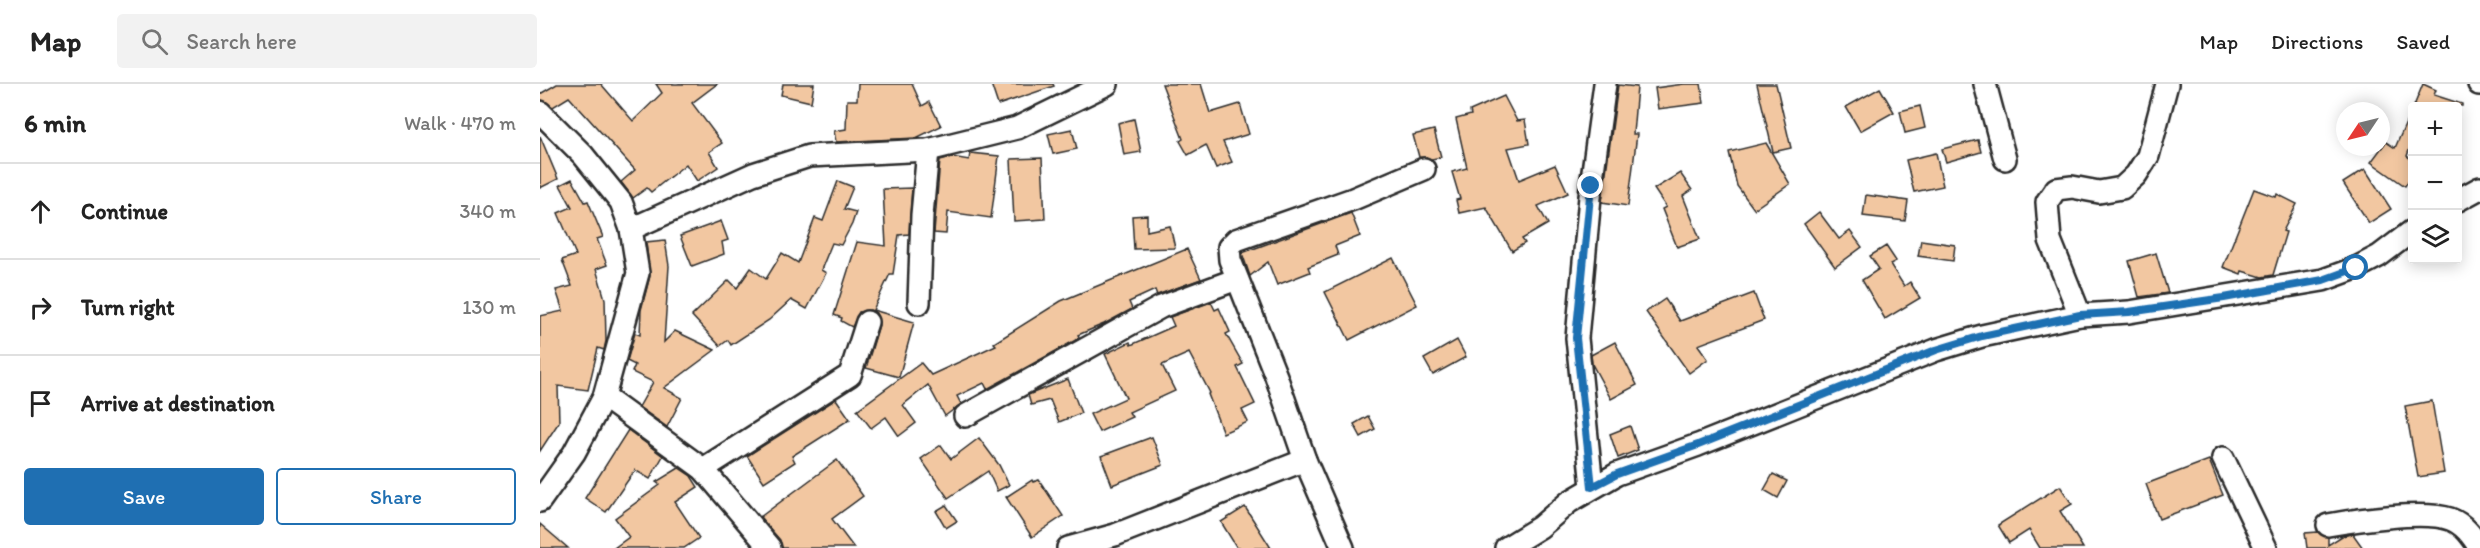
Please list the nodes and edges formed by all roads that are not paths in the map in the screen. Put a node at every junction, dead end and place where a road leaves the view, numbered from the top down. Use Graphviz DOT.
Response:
graph roads {
  1 [pos="1107,84"];
  2 [pos="1605,84"];
  3 [pos="1985,84"];
  4 [pos="2167,84"];
  5 [pos="540,112"];
  6 [pos="928,150"];
  7 [pos="2006,159"];
  8 [pos="1424,169"];
  9 [pos="2480,188"];
  10 [pos="2462,197"];
  11 [pos="632,229"];
  12 [pos="2408,234"];
  13 [pos="1237,279"];
  14 [pos="919,303"];
  15 [pos="2080,315"];
  16 [pos="867,322"];
  17 [pos="604,397"];
  18 [pos="965,416"];
  19 [pos="2223,458"];
  20 [pos="1305,460"];
  21 [pos="703,469"];
  22 [pos="1592,487"];
  23 [pos="540,501"];
  24 [pos="2328,525"];
  25 [pos="770,548"];
  26 [pos="1068,548"];
  27 [pos="1343,548"];
  28 [pos="1506,548"];
  29 [pos="2266,548"];
  30 [pos="2480,548"];
  1 -- 6 [label="street"];
  2 -- 22 [label="street"];
  3 -- 7 [label="street"];
  4 -- 15 [label="street"];
  5 -- 11 [label="street"];
  6 -- 11 [label="street"];
  6 -- 14 [label="street"];
  8 -- 13 [label="street"];
  9 -- 10 [label="street"];
  11 -- 17 [label="street"];
  12 -- 15 [label="street"];
  13 -- 18 [label="street"];
  13 -- 20 [label="street"];
  15 -- 22 [label="street"];
  16 -- 21 [label="street"];
  17 -- 21 [label="street"];
  17 -- 23 [label="street"];
  19 -- 29 [label="street"];
  20 -- 26 [label="street"];
  20 -- 27 [label="street"];
  21 -- 25 [label="street"];
  22 -- 28 [label="street"];
  24 -- 30 [label="street"];
}
